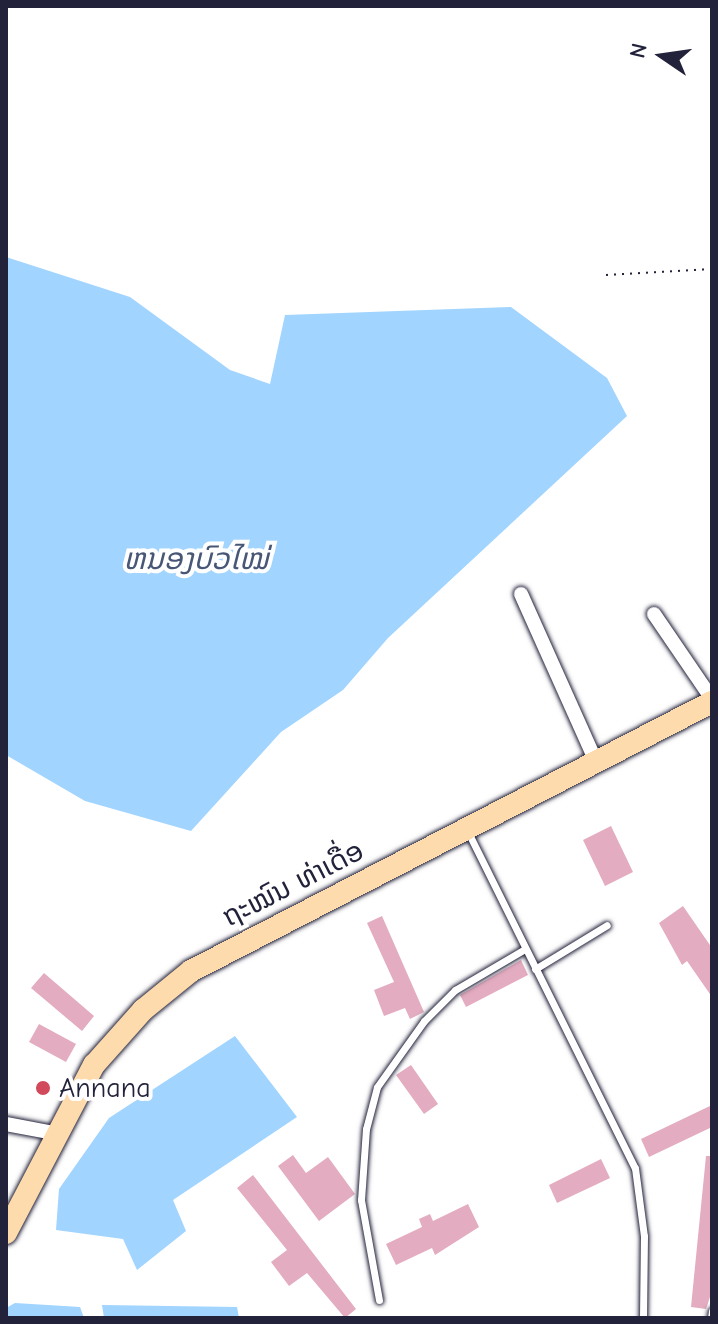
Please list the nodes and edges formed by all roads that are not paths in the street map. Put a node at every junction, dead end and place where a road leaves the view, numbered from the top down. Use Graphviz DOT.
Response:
graph roads {
  1 [pos="521,594"];
  2 [pos="654,614"];
  3 [pos="712,700"];
  4 [pos="597,764"];
  5 [pos="468,831"];
  6 [pos="607,925"];
  7 [pos="525,949"];
  8 [pos="535,969"];
  9 [pos="6,1124"];
  10 [pos="53,1133"];
  11 [pos="6,1233"];
  12 [pos="379,1300"];
  13 [pos="712,1311"];
  14 [pos="643,1318"];
  15 [pos="711,1318"];
  1 -- 4 [label="street"];
  2 -- 3 [label="street"];
  3 -- 4 [label="main road, ຖະໝົນ ທ່າເດື່ອ"];
  4 -- 5 [label="main road, ຖະໝົນ ທ່າເດື່ອ"];
  5 -- 7 [label="lane"];
  5 -- 10 [label="main road, ຖະໝົນ ທ່າເດື່ອ"];
  6 -- 8 [label="lane"];
  7 -- 8 [label="lane"];
  7 -- 12 [label="lane"];
  8 -- 14 [label="lane"];
  9 -- 10 [label="street"];
  10 -- 11 [label="main road, ຖະໝົນ ທ່າເດື່ອ"];
  13 -- 15 [label="lane"];
}
